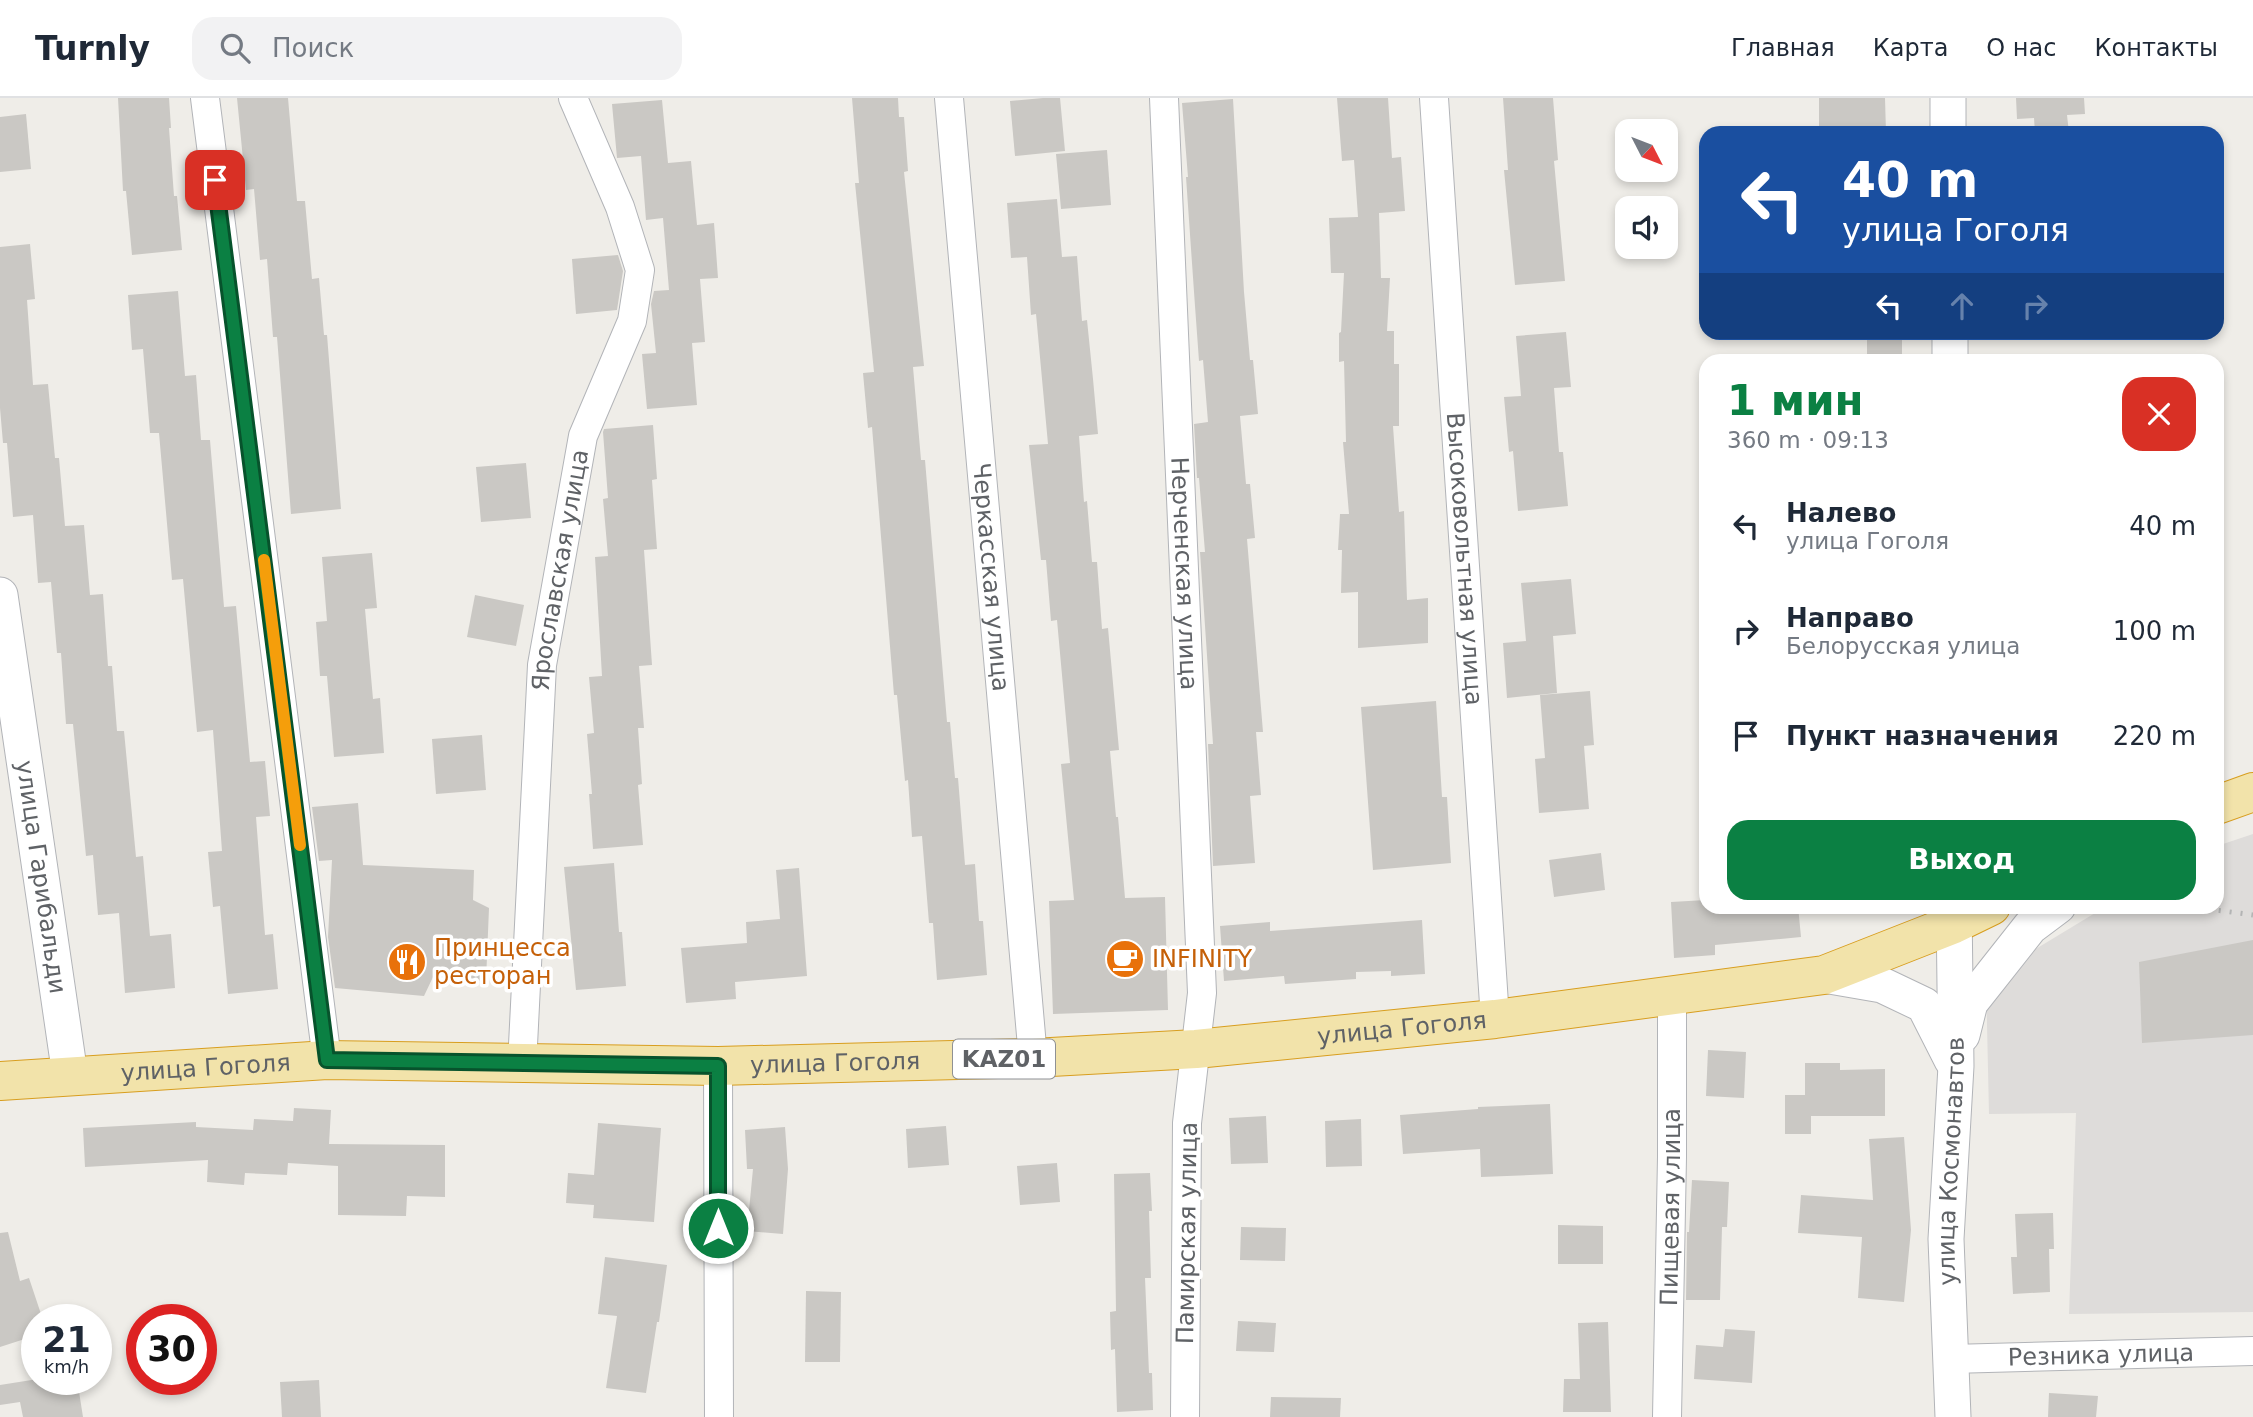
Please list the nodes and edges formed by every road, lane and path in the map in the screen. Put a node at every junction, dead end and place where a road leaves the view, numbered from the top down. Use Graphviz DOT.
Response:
graph roads {
  1 [pos="205,98"];
  2 [pos="573,98"];
  3 [pos="949,98"];
  4 [pos="1164,98"];
  5 [pos="1434,98"];
  6 [pos="1948,98"];
  7 [pos="1948,126"];
  8 [pos="0,595"];
  9 [pos="2253,792"];
  10 [pos="2224,802"];
  11 [pos="2047,914"];
  12 [pos="1954,915"];
  13 [pos="1824,975"];
  14 [pos="1672,996"];
  15 [pos="1495,1019"];
  16 [pos="1196,1049"];
  17 [pos="1033,1058"];
  18 [pos="327,1060"];
  19 [pos="522,1065"];
  20 [pos="718,1066"];
  21 [pos="1956,1066"];
  22 [pos="70,1075"];
  23 [pos="0,1081"];
  24 [pos="2253,1351"];
  25 [pos="1951,1359"];
  26 [pos="719,1417"];
  27 [pos="1185,1417"];
  28 [pos="1667,1417"];
  29 [pos="1953,1417"];
  1 -- 18 [label="street"];
  2 -- 19 [label="street, Ярославская улица"];
  3 -- 17 [label="street, Черкасская улица"];
  4 -- 16 [label="street, Нерченская улица"];
  5 -- 15 [label="street, Высоковольтная улица"];
  6 -- 7 [label="street"];
  8 -- 22 [label="street, улица Гарибальди"];
  9 -- 10 [label="highway"];
  11 -- 21 [label="street"];
  12 -- 13 [label="highway, улица Гоголя / KАZ01"];
  12 -- 21 [label="street, улица Космонавтов"];
  13 -- 14 [label="highway, улица Гоголя / KАZ01"];
  13 -- 21 [label="street"];
  14 -- 15 [label="highway, улица Гоголя / KАZ01"];
  14 -- 28 [label="street, Пищевая улица"];
  15 -- 16 [label="highway, улица Гоголя / KАZ01"];
  16 -- 17 [label="highway, улица Гоголя / KАZ01"];
  16 -- 27 [label="street, Памирская улица"];
  17 -- 20 [label="highway, улица Гоголя / KАZ01"];
  18 -- 19 [label="highway, улица Гоголя / KАZ01"];
  18 -- 22 [label="highway, улица Гоголя / KАZ01"];
  19 -- 20 [label="highway, улица Гоголя / KАZ01"];
  20 -- 26 [label="street"];
  21 -- 25 [label="street, улица Космонавтов"];
  22 -- 23 [label="highway, улица Гоголя / KАZ01"];
  24 -- 25 [label="street, Резника улица"];
  25 -- 29 [label="street, улица Космонавтов"];
}
